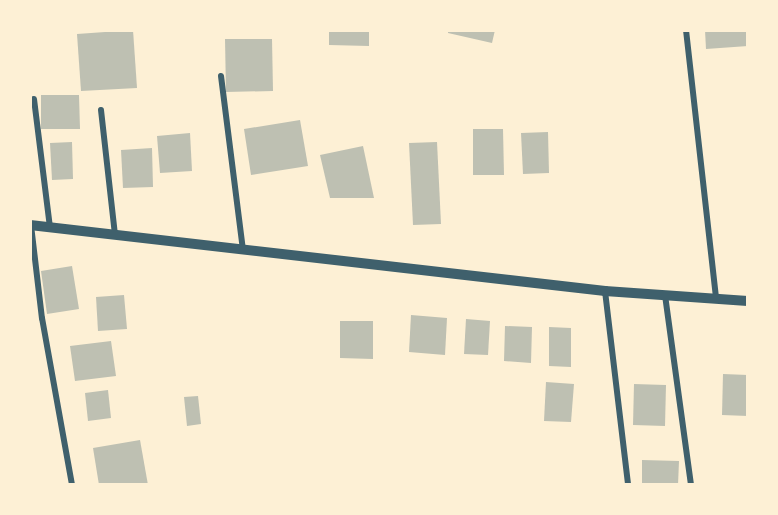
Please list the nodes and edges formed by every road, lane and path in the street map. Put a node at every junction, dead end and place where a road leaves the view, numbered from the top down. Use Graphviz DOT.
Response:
graph roads {
  1 [pos="686,30"];
  2 [pos="221,76"];
  3 [pos="34,99"];
  4 [pos="101,110"];
  5 [pos="30,225"];
  6 [pos="50,228"];
  7 [pos="115,235"];
  8 [pos="243,250"];
  9 [pos="606,291"];
  10 [pos="665,296"];
  11 [pos="716,298"];
  12 [pos="748,301"];
  13 [pos="72,485"];
  14 [pos="628,485"];
  15 [pos="690,485"];
  1 -- 11 [label="street"];
  2 -- 8 [label="street"];
  3 -- 6 [label="street"];
  4 -- 7 [label="street"];
  5 -- 6 [label="street"];
  5 -- 13 [label="street"];
  6 -- 7 [label="street"];
  7 -- 8 [label="street"];
  8 -- 9 [label="street"];
  9 -- 10 [label="street"];
  9 -- 14 [label="street"];
  10 -- 11 [label="street"];
  10 -- 15 [label="street"];
  11 -- 12 [label="street"];
}
